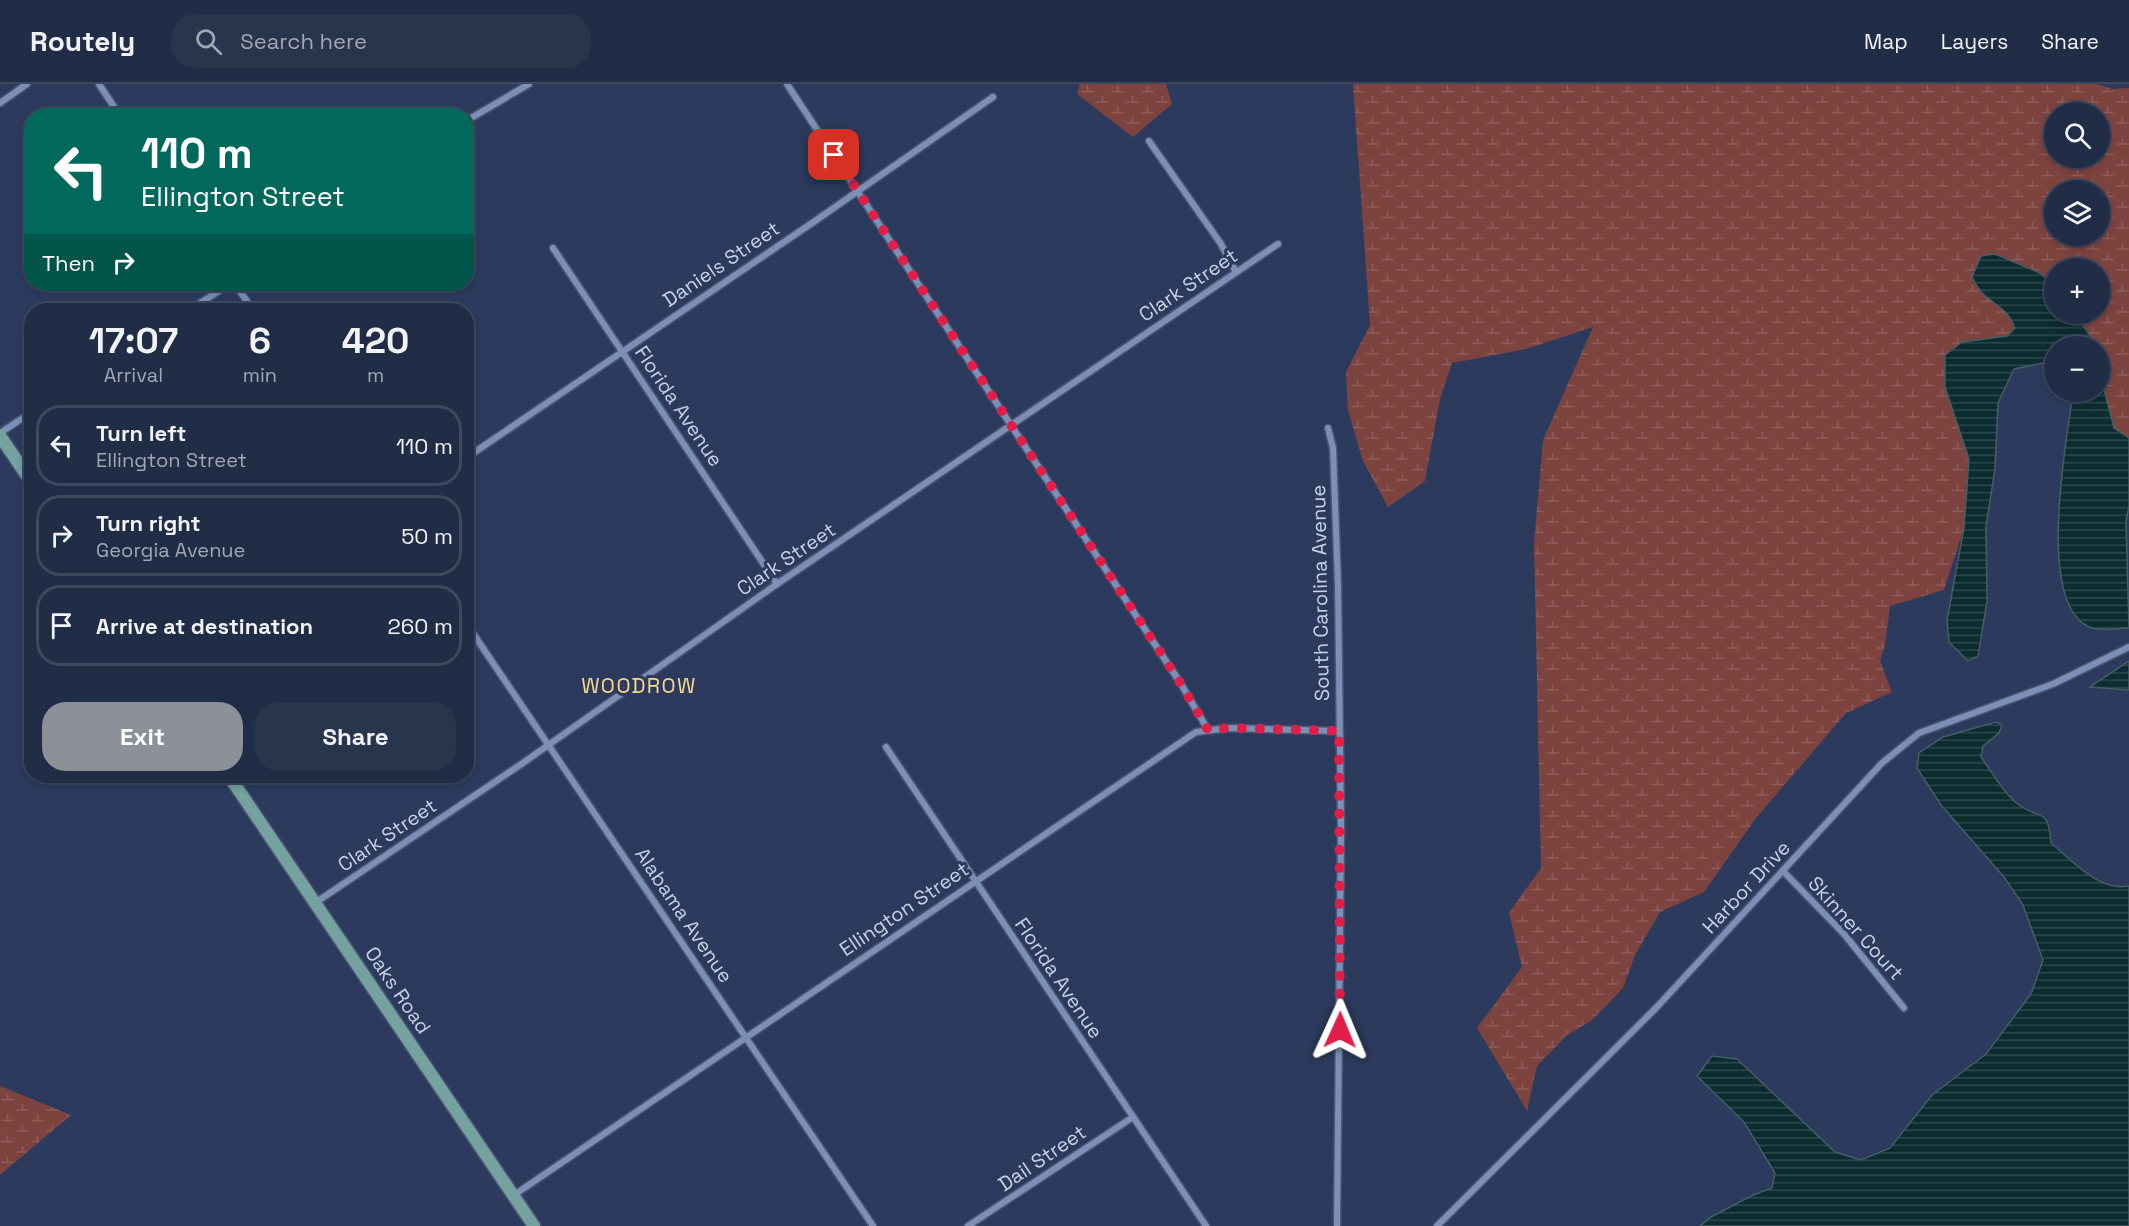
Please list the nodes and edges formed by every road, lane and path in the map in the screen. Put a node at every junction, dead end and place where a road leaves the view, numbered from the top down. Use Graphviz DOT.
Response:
graph roads {
  1 [pos="27,84"];
  2 [pos="99,84"];
  3 [pos="529,84"];
  4 [pos="788,84"];
  5 [pos="993,97"];
  6 [pos="0,103"];
  7 [pos="115,108"];
  8 [pos="474,117"];
  9 [pos="1149,141"];
  10 [pos="857,190"];
  11 [pos="1278,244"];
  12 [pos="553,248"];
  13 [pos="1236,272"];
  14 [pos="219,291"];
  15 [pos="200,303"];
  16 [pos="622,351"];
  17 [pos="24,418"];
  18 [pos="1012,424"];
  19 [pos="1328,428"];
  20 [pos="0,434"];
  21 [pos="474,453"];
  22 [pos="24,471"];
  23 [pos="777,584"];
  24 [pos="474,635"];
  25 [pos="2129,647"];
  26 [pos="1208,730"];
  27 [pos="1339,731"];
  28 [pos="549,744"];
  29 [pos="886,747"];
  30 [pos="234,783"];
  31 [pos="1783,871"];
  32 [pos="974,882"];
  33 [pos="315,903"];
  34 [pos="1904,1008"];
  35 [pos="747,1037"];
  36 [pos="1133,1117"];
  37 [pos="513,1196"];
  38 [pos="534,1226"];
  39 [pos="873,1226"];
  40 [pos="968,1226"];
  41 [pos="1206,1226"];
  42 [pos="1337,1226"];
  43 [pos="1437,1226"];
  1 -- 6 [label="street"];
  2 -- 7 [label="street"];
  3 -- 8 [label="street"];
  4 -- 10 [label="street"];
  5 -- 10 [label="street, Daniels Street"];
  9 -- 13 [label="street"];
  10 -- 16 [label="street, Daniels Street"];
  10 -- 18 [label="street"];
  11 -- 13 [label="street, Clark Street"];
  12 -- 16 [label="street, Florida Avenue"];
  13 -- 18 [label="street, Clark Street"];
  14 -- 15 [label="street"];
  16 -- 21 [label="street, Daniels Street"];
  16 -- 23 [label="street, Florida Avenue"];
  17 -- 20 [label="street"];
  18 -- 23 [label="street, Clark Street"];
  18 -- 26 [label="street"];
  19 -- 27 [label="street, South Carolina Avenue"];
  20 -- 22 [label="street"];
  23 -- 28 [label="street, Clark Street"];
  24 -- 28 [label="street, Alabama Avenue"];
  25 -- 31 [label="street, Harbor Drive"];
  26 -- 27 [label="street, Ellington Street"];
  26 -- 32 [label="street, Ellington Street"];
  27 -- 42 [label="street, South Carolina Avenue"];
  28 -- 33 [label="street, Clark Street"];
  28 -- 35 [label="street, Alabama Avenue"];
  29 -- 32 [label="street, Florida Avenue"];
  30 -- 33 [label="street, Oaks Road"];
  31 -- 34 [label="street, Skinner Court"];
  31 -- 43 [label="street, Harbor Drive"];
  32 -- 35 [label="street, Ellington Street"];
  32 -- 36 [label="street, Florida Avenue"];
  33 -- 37 [label="street, Oaks Road"];
  35 -- 37 [label="street, Ellington Street"];
  35 -- 39 [label="street, Alabama Avenue"];
  36 -- 40 [label="street, Dail Street"];
  36 -- 41 [label="street, Florida Avenue"];
  37 -- 38 [label="street, Oaks Road"];
}
